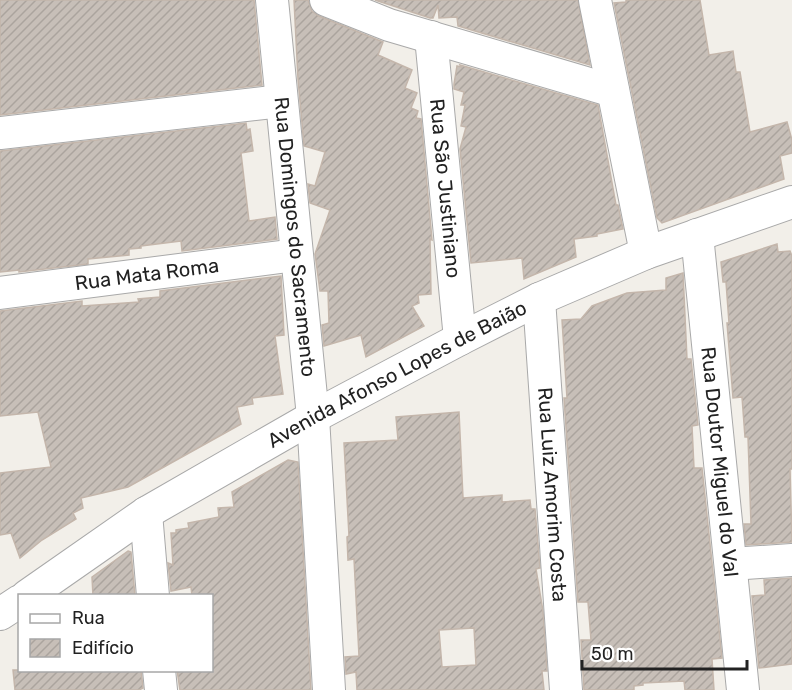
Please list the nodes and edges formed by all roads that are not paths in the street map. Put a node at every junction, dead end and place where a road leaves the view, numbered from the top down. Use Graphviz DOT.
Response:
graph roads {
  1 [pos="272,0"];
  2 [pos="326,0"];
  3 [pos="595,0"];
  4 [pos="431,37"];
  5 [pos="613,90"];
  6 [pos="281,101"];
  7 [pos="0,133"];
  8 [pos="792,202"];
  9 [pos="697,235"];
  10 [pos="646,253"];
  11 [pos="296,255"];
  12 [pos="0,293"];
  13 [pos="539,299"];
  14 [pos="460,339"];
  15 [pos="313,417"];
  16 [pos="146,513"];
  17 [pos="792,560"];
  18 [pos="731,564"];
  19 [pos="30,594"];
  20 [pos="153,594"];
  21 [pos="18,602"];
  22 [pos="0,614"];
  23 [pos="159,672"];
  24 [pos="161,690"];
  25 [pos="329,690"];
  26 [pos="566,690"];
  27 [pos="742,690"];
  1 -- 6 [label="street, Rua Domingos do Sacramento"];
  2 -- 4 [label="street"];
  3 -- 5 [label="street"];
  4 -- 5 [label="street"];
  4 -- 14 [label="street, Rua São Justiniano"];
  5 -- 10 [label="street"];
  6 -- 7 [label="street"];
  6 -- 11 [label="street, Rua Domingos do Sacramento"];
  8 -- 9 [label="street, Avenida Afonso Lopes de Baião"];
  9 -- 10 [label="street, Avenida Afonso Lopes de Baião"];
  9 -- 18 [label="street, Rua Doutor Miguel do Val"];
  10 -- 13 [label="street, Avenida Afonso Lopes de Baião"];
  11 -- 12 [label="street, Rua Mata Roma"];
  11 -- 15 [label="street, Rua Domingos do Sacramento"];
  13 -- 14 [label="street, Avenida Afonso Lopes de Baião"];
  13 -- 26 [label="street, Rua Luiz Amorim Costa"];
  14 -- 15 [label="street, Avenida Afonso Lopes de Baião"];
  15 -- 16 [label="street, Avenida Afonso Lopes de Baião"];
  15 -- 25 [label="street, Rua Domingos do Sacramento"];
  16 -- 19 [label="street, Avenida Afonso Lopes de Baião"];
  16 -- 20 [label="street"];
  17 -- 18 [label="street"];
  18 -- 27 [label="street, Rua Doutor Miguel do Val"];
  21 -- 22 [label="street"];
  23 -- 24 [label="street"];
}
